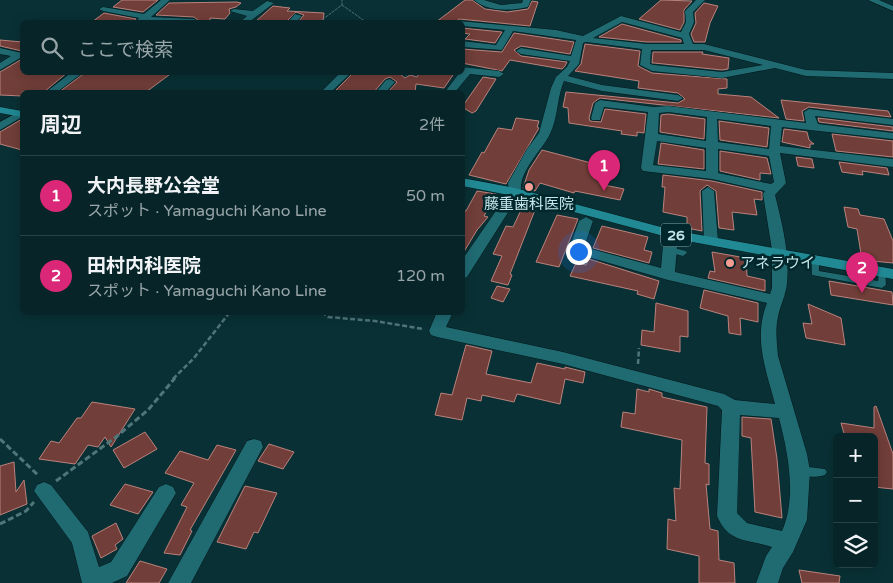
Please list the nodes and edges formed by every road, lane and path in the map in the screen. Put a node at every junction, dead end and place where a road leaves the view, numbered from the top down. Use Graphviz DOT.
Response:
graph roads {
  1 [pos="166,0"];
  2 [pos="342,0"];
  3 [pos="478,0"];
  4 [pos="527,0"];
  5 [pos="701,0"];
  6 [pos="872,0"];
  7 [pos="270,3"];
  8 [pos="342,5"];
  9 [pos="893,8"];
  10 [pos="104,9"];
  11 [pos="234,11"];
  12 [pos="254,14"];
  13 [pos="144,20"];
  14 [pos="246,20"];
  15 [pos="322,20"];
  16 [pos="363,20"];
  17 [pos="465,23"];
  18 [pos="510,29"];
  19 [pos="686,36"];
  20 [pos="582,39"];
  21 [pos="465,44"];
  22 [pos="647,47"];
  23 [pos="690,47"];
  24 [pos="0,51"];
  25 [pos="521,51"];
  26 [pos="574,59"];
  27 [pos="774,66"];
  28 [pos="0,67"];
  29 [pos="465,70"];
  30 [pos="499,74"];
  31 [pos="75,75"];
  32 [pos="345,75"];
  33 [pos="462,75"];
  34 [pos="893,76"];
  35 [pos="561,77"];
  36 [pos="390,82"];
  37 [pos="54,90"];
  38 [pos="328,90"];
  39 [pos="383,90"];
  40 [pos="451,90"];
  41 [pos="678,98"];
  42 [pos="0,110"];
  43 [pos="654,110"];
  44 [pos="20,114"];
  45 [pos="20,115"];
  46 [pos="712,115"];
  47 [pos="596,118"];
  48 [pos="893,122"];
  49 [pos="777,123"];
  50 [pos="0,127"];
  51 [pos="813,127"];
  52 [pos="893,136"];
  53 [pos="652,137"];
  54 [pos="711,145"];
  55 [pos="774,151"];
  56 [pos="893,163"];
  57 [pos="712,175"];
  58 [pos="465,183"];
  59 [pos="775,189"];
  60 [pos="708,191"];
  61 [pos="516,192"];
  62 [pos="586,221"];
  63 [pos="671,234"];
  64 [pos="711,241"];
  65 [pos="778,254"];
  66 [pos="465,268"];
  67 [pos="888,273"];
  68 [pos="668,275"];
  69 [pos="775,300"];
  70 [pos="228,315"];
  71 [pos="326,315"];
  72 [pos="444,315"];
  73 [pos="437,331"];
  74 [pos="730,407"];
  75 [pos="787,412"];
  76 [pos="0,439"];
  77 [pos="254,447"];
  78 [pos="800,471"];
  79 [pos="821,472"];
  80 [pos="44,486"];
  81 [pos="166,493"];
  82 [pos="0,524"];
  83 [pos="786,545"];
  84 [pos="92,582"];
  85 [pos="179,583"];
  86 [pos="767,583"];
  1 -- 13 [label="street"];
  2 -- 8 [label="path"];
  3 -- 4 [label="street"];
  5 -- 19 [label="street"];
  6 -- 9 [label="street"];
  7 -- 12 [label="street"];
  8 -- 15 [label="path"];
  8 -- 16 [label="path"];
  10 -- 13 [label="street"];
  11 -- 12 [label="street"];
  12 -- 14 [label="street"];
  17 -- 18 [label="street"];
  18 -- 20 [label="street"];
  18 -- 21 [label="street"];
  19 -- 20 [label="street"];
  19 -- 23 [label="street"];
  20 -- 22 [label="street"];
  20 -- 26 [label="street"];
  22 -- 23 [label="street"];
  22 -- 27 [label="street"];
  23 -- 27 [label="street"];
  24 -- 28 [label="street"];
  25 -- 26 [label="street"];
  26 -- 35 [label="street"];
  27 -- 34 [label="street"];
  29 -- 30 [label="street"];
  31 -- 37 [label="street"];
  32 -- 38 [label="street"];
  33 -- 40 [label="street"];
  35 -- 41 [label="street"];
  35 -- 61 [label="street"];
  36 -- 39 [label="street"];
  42 -- 44 [label="main road"];
  43 -- 46 [label="street"];
  43 -- 47 [label="street"];
  43 -- 53 [label="street"];
  45 -- 50 [label="street"];
  46 -- 49 [label="street"];
  46 -- 54 [label="street"];
  48 -- 51 [label="street"];
  49 -- 51 [label="street"];
  49 -- 55 [label="street"];
  51 -- 52 [label="street"];
  53 -- 54 [label="street"];
  53 -- 57 [label="street"];
  54 -- 55 [label="street"];
  54 -- 57 [label="street"];
  55 -- 56 [label="street"];
  55 -- 59 [label="street"];
  57 -- 59 [label="street"];
  58 -- 61 [label="main road, 26"];
  59 -- 65 [label="street"];
  60 -- 64 [label="street"];
  61 -- 63 [label="main road, 26"];
  61 -- 66 [label="street"];
  62 -- 68 [label="street"];
  63 -- 64 [label="main road, 26"];
  63 -- 68 [label="street"];
  64 -- 65 [label="main road, 26"];
  65 -- 67 [label="main road, 26"];
  65 -- 69 [label="street"];
  68 -- 69 [label="street"];
  69 -- 75 [label="street"];
  70 -- 80 [label="path"];
  71 -- 73 [label="path"];
  72 -- 73 [label="street"];
  73 -- 74 [label="street"];
  74 -- 75 [label="street"];
  74 -- 83 [label="street"];
  75 -- 78 [label="street"];
  76 -- 80 [label="path"];
  77 -- 85 [label="street"];
  78 -- 79 [label="lane"];
  78 -- 83 [label="street"];
  80 -- 82 [label="path"];
  80 -- 84 [label="street"];
  81 -- 84 [label="street"];
  83 -- 86 [label="street"];
}
